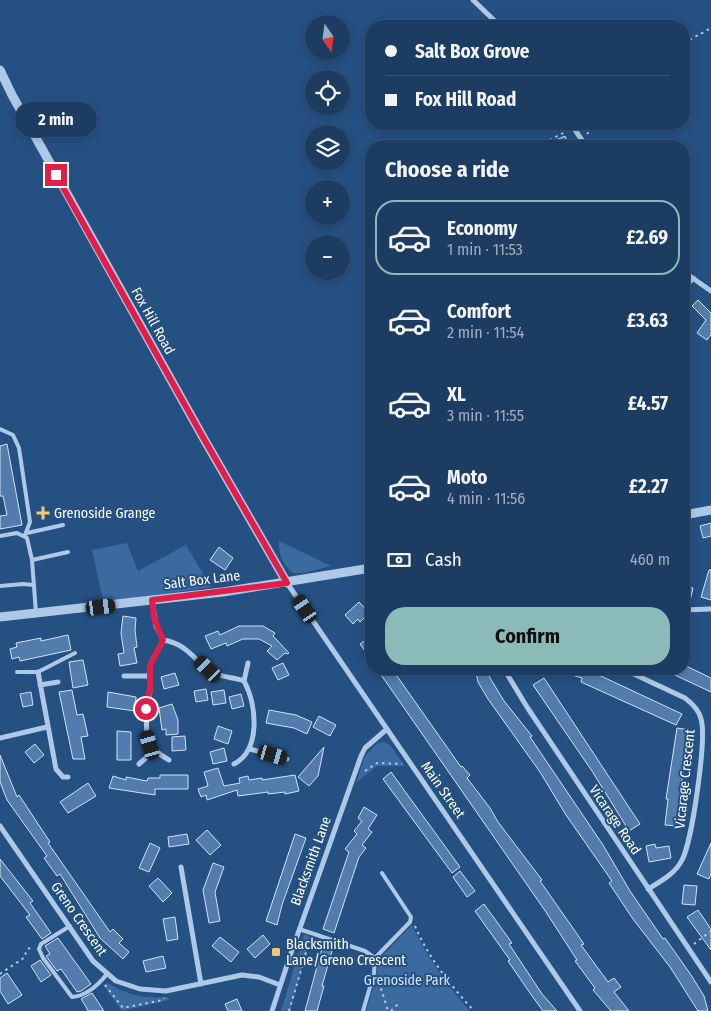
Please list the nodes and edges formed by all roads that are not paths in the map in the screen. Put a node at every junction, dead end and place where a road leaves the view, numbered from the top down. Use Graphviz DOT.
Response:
graph roads {
  1 [pos="473,0"];
  2 [pos="494,20"];
  3 [pos="0,70"];
  4 [pos="690,276"];
  5 [pos="694,278"];
  6 [pos="690,282"];
  7 [pos="711,291"];
  8 [pos="0,429"];
  9 [pos="711,510"];
  10 [pos="690,514"];
  11 [pos="63,525"];
  12 [pos="26,534"];
  13 [pos="0,536"];
  14 [pos="68,552"];
  15 [pos="32,560"];
  16 [pos="365,569"];
  17 [pos="287,583"];
  18 [pos="34,585"];
  19 [pos="0,586"];
  20 [pos="152,600"];
  21 [pos="710,609"];
  22 [pos="690,610"];
  23 [pos="36,614"];
  24 [pos="0,616"];
  25 [pos="163,640"];
  26 [pos="75,653"];
  27 [pos="248,663"];
  28 [pos="17,672"];
  29 [pos="38,672"];
  30 [pos="508,675"];
  31 [pos="636,675"];
  32 [pos="124,676"];
  33 [pos="149,676"];
  34 [pos="244,681"];
  35 [pos="58,682"];
  36 [pos="40,686"];
  37 [pos="47,727"];
  38 [pos="387,729"];
  39 [pos="0,738"];
  40 [pos="250,749"];
  41 [pos="154,751"];
  42 [pos="287,759"];
  43 [pos="169,760"];
  44 [pos="139,764"];
  45 [pos="234,764"];
  46 [pos="68,777"];
  47 [pos="0,826"];
  48 [pos="182,867"];
  49 [pos="382,873"];
  50 [pos="648,890"];
  51 [pos="70,926"];
  52 [pos="299,929"];
  53 [pos="375,958"];
  54 [pos="107,974"];
  55 [pos="711,982"];
  56 [pos="201,984"];
  57 [pos="280,985"];
  58 [pos="272,1011"];
  59 [pos="363,1011"];
  60 [pos="580,1011"];
  1 -- 2 [label="street"];
  3 -- 17 [label="street, Fox Hill Road"];
  4 -- 5 [label="street"];
  5 -- 6 [label="lane"];
  5 -- 7 [label="street"];
  8 -- 12 [label="lane"];
  9 -- 10 [label="street"];
  11 -- 12 [label="lane"];
  12 -- 13 [label="lane"];
  12 -- 15 [label="lane"];
  14 -- 15 [label="lane"];
  15 -- 18 [label="lane"];
  16 -- 17 [label="street, Salt Box Lane"];
  17 -- 20 [label="street, Salt Box Lane"];
  17 -- 38 [label="street, Main Street"];
  18 -- 19 [label="lane"];
  18 -- 23 [label="lane"];
  20 -- 23 [label="street, Salt Box Lane"];
  20 -- 25 [label="street"];
  21 -- 22 [label="street"];
  23 -- 24 [label="street, Salt Box Lane"];
  25 -- 33 [label="street"];
  25 -- 34 [label="street"];
  26 -- 29 [label="lane"];
  27 -- 34 [label="street"];
  28 -- 29 [label="lane"];
  29 -- 36 [label="street"];
  30 -- 50 [label="street, Vicarage Road"];
  31 -- 50 [label="street, Vicarage Crescent"];
  32 -- 33 [label="street"];
  33 -- 41 [label="street"];
  34 -- 40 [label="street"];
  35 -- 36 [label="street"];
  36 -- 37 [label="street"];
  37 -- 39 [label="street"];
  37 -- 46 [label="street"];
  38 -- 52 [label="street, Blacksmith Lane"];
  38 -- 60 [label="street, Main Street"];
  40 -- 42 [label="street"];
  40 -- 45 [label="street"];
  41 -- 43 [label="street"];
  41 -- 44 [label="street"];
  47 -- 51 [label="street, Greno Crescent"];
  48 -- 56 [label="street"];
  49 -- 53 [label="lane"];
  50 -- 55 [label="street, Vicarage Road"];
  51 -- 54 [label="street, Greno Crescent"];
  51 -- 54 [label="lane"];
  52 -- 53 [label="lane"];
  52 -- 57 [label="street, Blacksmith Lane"];
  53 -- 59 [label="lane"];
  54 -- 56 [label="street, Greno Crescent"];
  56 -- 57 [label="street, Greno Crescent"];
  57 -- 58 [label="street, Blacksmith Lane"];
}
